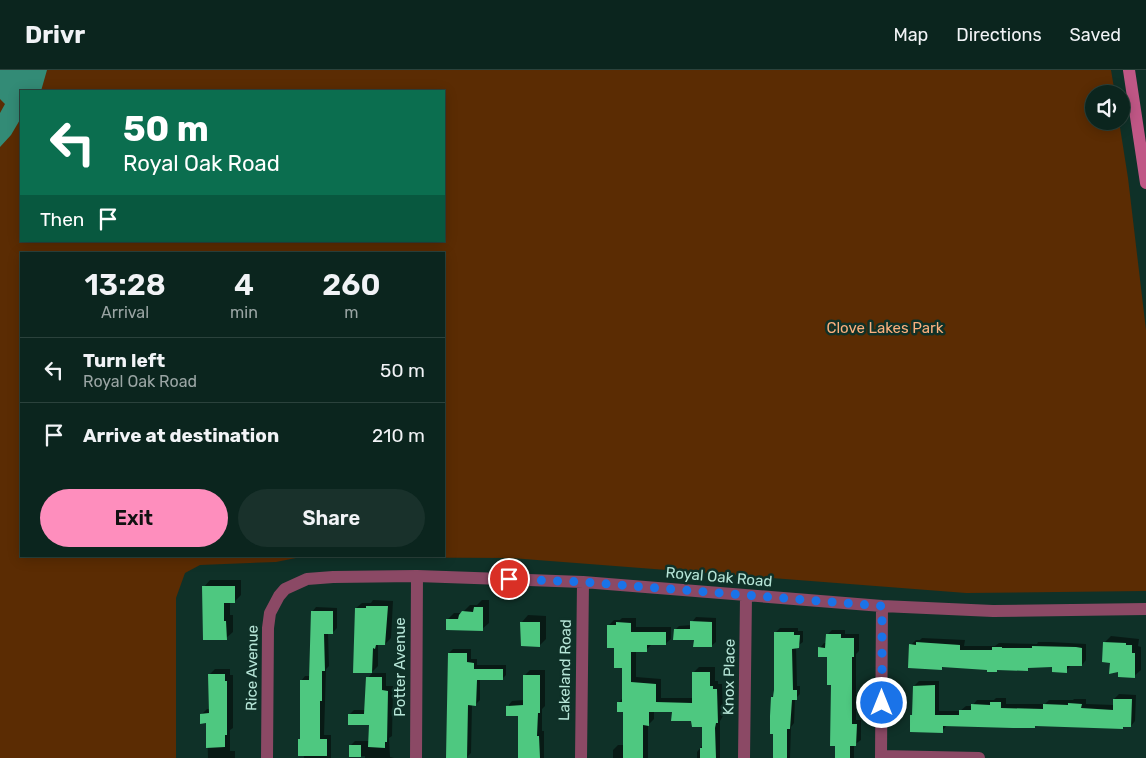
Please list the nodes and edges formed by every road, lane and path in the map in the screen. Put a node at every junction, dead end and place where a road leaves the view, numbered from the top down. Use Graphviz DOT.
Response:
graph roads {
  1 [pos="1129,70"];
  2 [pos="1146,183"];
  3 [pos="417,576"];
  4 [pos="583,582"];
  5 [pos="290,586"];
  6 [pos="746,596"];
  7 [pos="882,606"];
  8 [pos="1146,609"];
  9 [pos="881,757"];
  10 [pos="267,758"];
  11 [pos="416,758"];
  12 [pos="580,758"];
  13 [pos="744,758"];
  14 [pos="979,758"];
  1 -- 2 [label="main road"];
  3 -- 4 [label="street, Royal Oak Road"];
  3 -- 5 [label="street, Royal Oak Road"];
  3 -- 11 [label="street, Potter Avenue"];
  4 -- 6 [label="street, Royal Oak Road"];
  4 -- 12 [label="street, Lakeland Road"];
  5 -- 10 [label="street, Rice Avenue"];
  6 -- 7 [label="street, Royal Oak Road"];
  6 -- 13 [label="street, Knox Place"];
  7 -- 8 [label="street, Royal Oak Road"];
  7 -- 9 [label="street"];
  9 -- 14 [label="street"];
}
